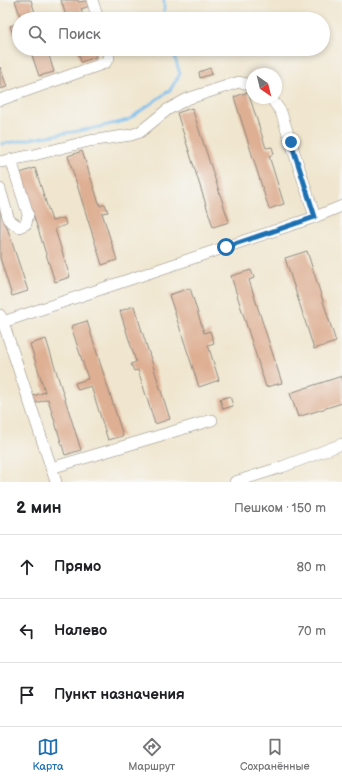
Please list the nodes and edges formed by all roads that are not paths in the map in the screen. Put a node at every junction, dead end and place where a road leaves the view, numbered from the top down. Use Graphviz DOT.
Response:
graph roads {
  1 [pos="92,0"];
  2 [pos="96,12"];
  3 [pos="109,56"];
  4 [pos="246,84"];
  5 [pos="0,100"];
  6 [pos="275,104"];
  7 [pos="5,161"];
  8 [pos="0,189"];
  9 [pos="342,206"];
  10 [pos="315,217"];
  11 [pos="2,318"];
  12 [pos="212,420"];
  13 [pos="342,444"];
  14 [pos="51,468"];
  15 [pos="56,482"];
  16 [pos="235,482"];
  1 -- 2 [label="lane"];
  3 -- 5 [label="lane"];
  4 -- 7 [label="lane"];
  6 -- 10 [label="lane"];
  7 -- 8 [label="lane"];
  9 -- 10 [label="lane"];
  10 -- 11 [label="lane"];
  11 -- 14 [label="lane"];
  12 -- 14 [label="lane"];
  13 -- 16 [label="lane"];
  14 -- 15 [label="lane"];
}
